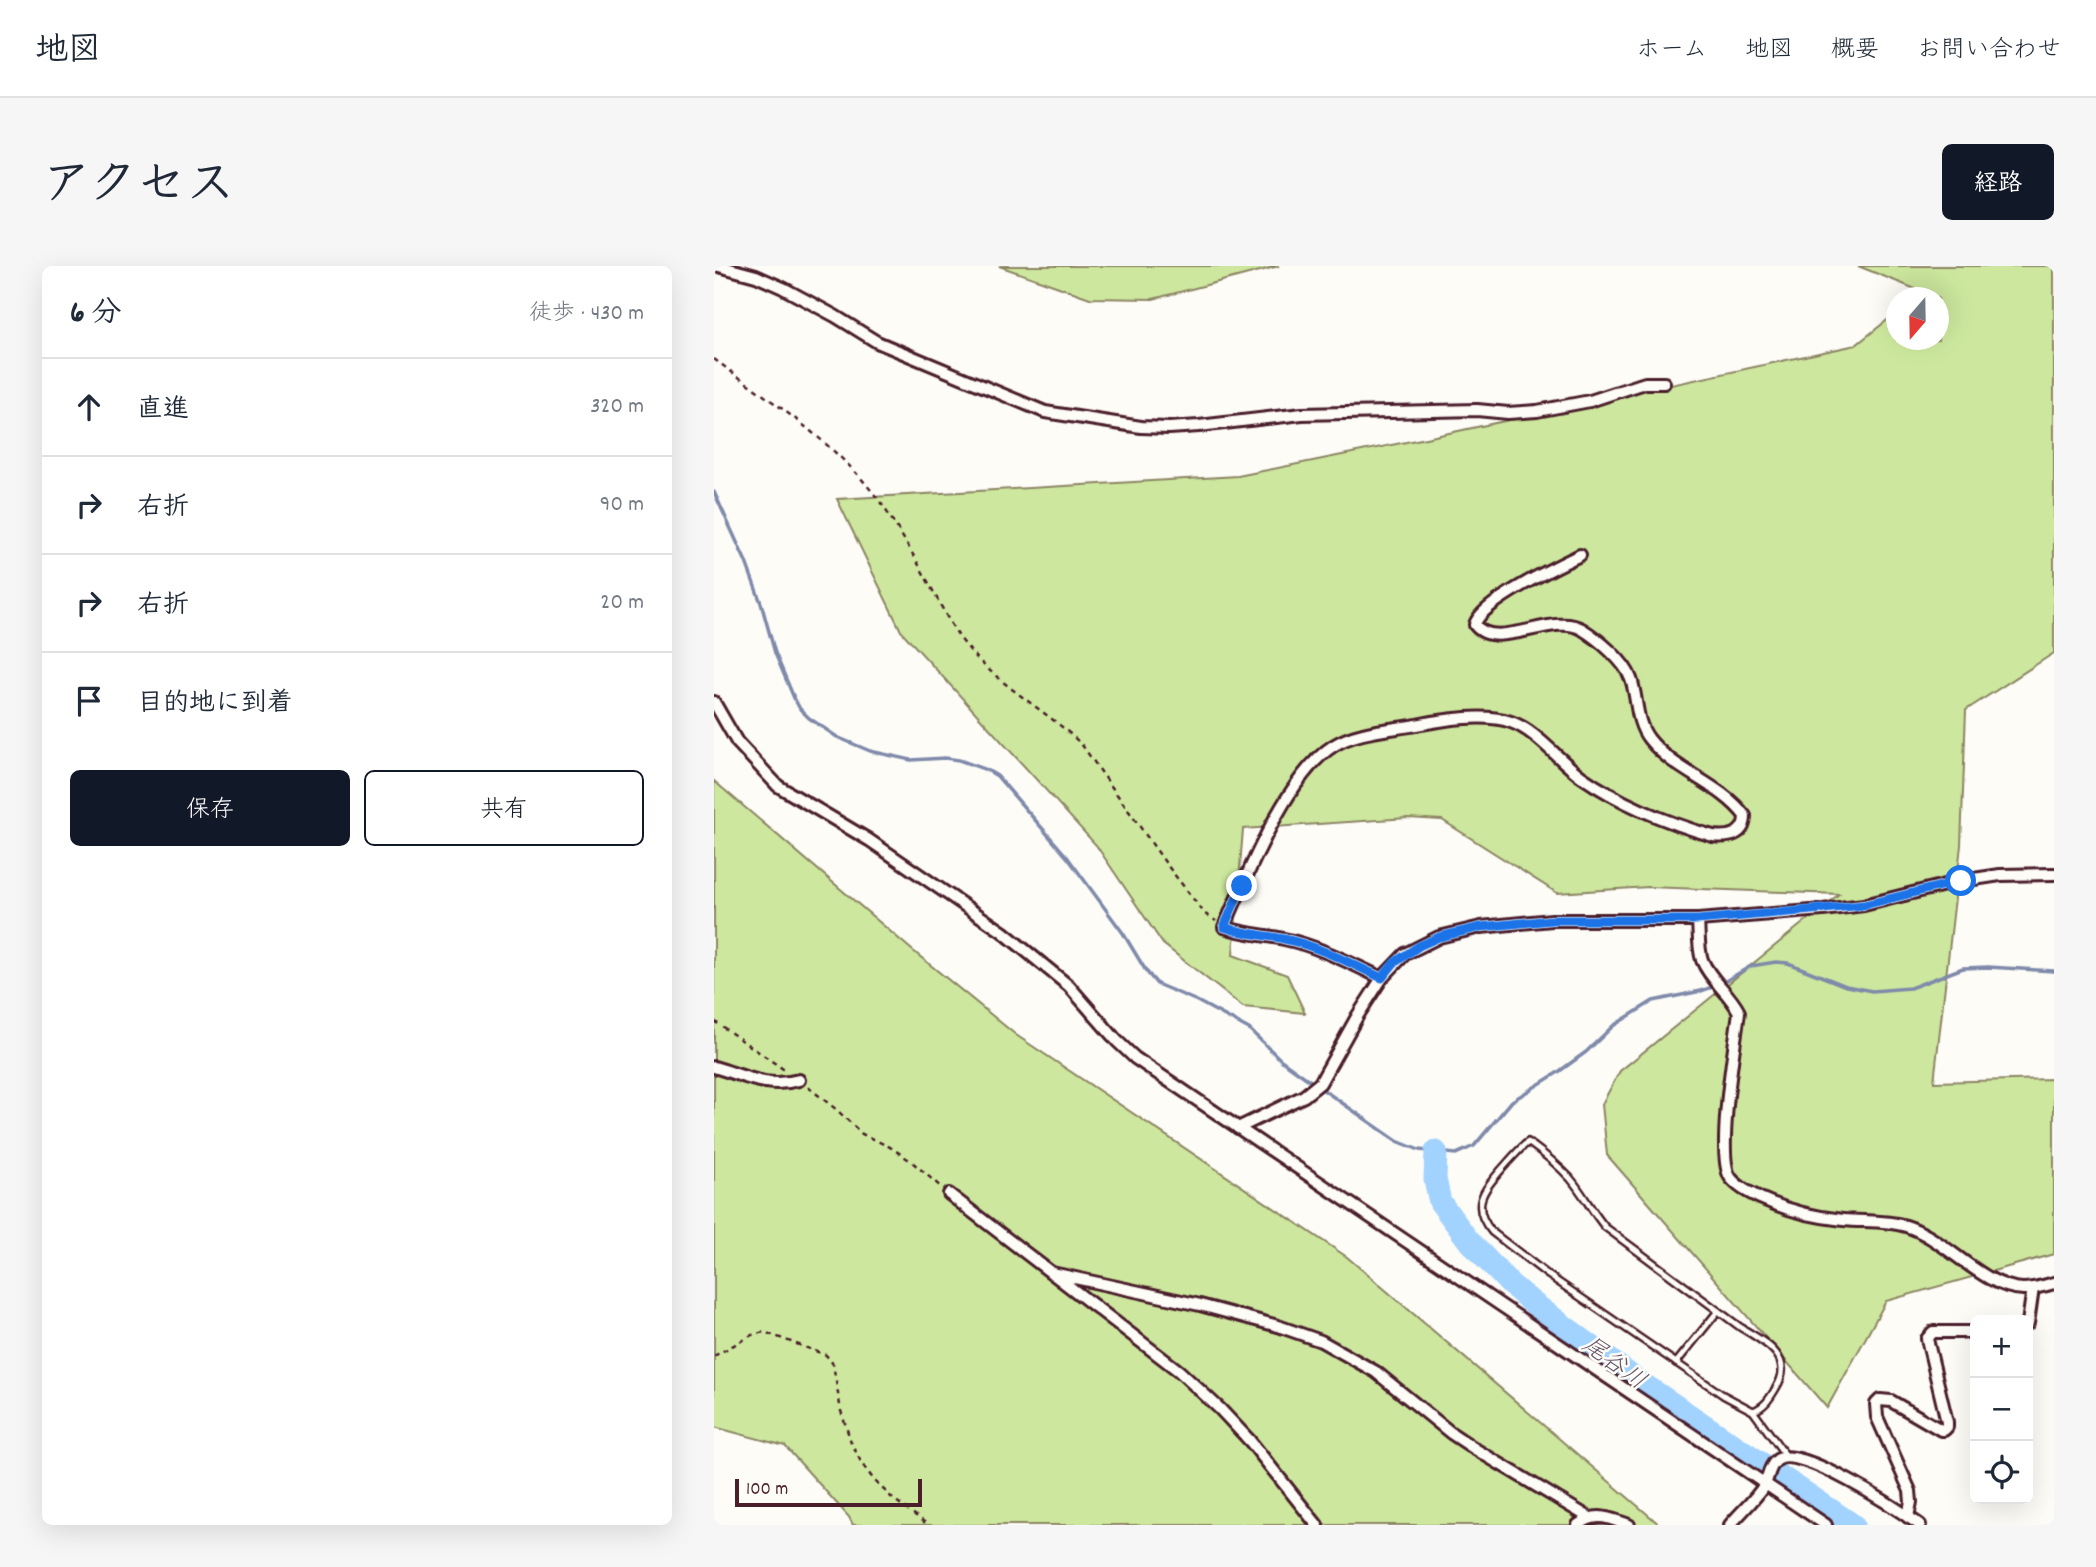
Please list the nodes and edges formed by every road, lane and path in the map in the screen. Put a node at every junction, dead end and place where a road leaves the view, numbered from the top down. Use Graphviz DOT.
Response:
graph roads {
  1 [pos="719,266"];
  2 [pos="714,359"];
  3 [pos="1664,383"];
  4 [pos="1580,555"];
  5 [pos="714,702"];
  6 [pos="2054,874"];
  7 [pos="1698,920"];
  8 [pos="1224,927"];
  9 [pos="1382,978"];
  10 [pos="714,1021"];
  11 [pos="714,1067"];
  12 [pos="799,1080"];
  13 [pos="1238,1128"];
  14 [pos="949,1194"];
  15 [pos="1052,1273"];
  16 [pos="2054,1283"];
  17 [pos="2033,1288"];
  18 [pos="1718,1311"];
  19 [pos="2029,1315"];
  20 [pos="1970,1332"];
  21 [pos="714,1356"];
  22 [pos="1676,1363"];
  23 [pos="1753,1411"];
  24 [pos="1786,1456"];
  25 [pos="1765,1484"];
  26 [pos="1908,1517"];
  27 [pos="1590,1518"];
  28 [pos="928,1525"];
  29 [pos="1317,1525"];
  30 [pos="1578,1525"];
  31 [pos="1629,1525"];
  32 [pos="1730,1525"];
  33 [pos="1826,1525"];
  34 [pos="1920,1525"];
  1 -- 3 [label="street"];
  2 -- 8 [label="path"];
  4 -- 8 [label="street"];
  5 -- 13 [label="street"];
  6 -- 7 [label="street"];
  7 -- 9 [label="street"];
  7 -- 17 [label="street"];
  8 -- 9 [label="street"];
  9 -- 13 [label="street"];
  10 -- 12 [label="path"];
  11 -- 12 [label="street"];
  12 -- 14 [label="path"];
  13 -- 25 [label="street"];
  14 -- 15 [label="street"];
  15 -- 27 [label="street"];
  15 -- 29 [label="street"];
  16 -- 17 [label="street"];
  17 -- 19 [label="street"];
  18 -- 22 [label="lane"];
  18 -- 22 [label="lane"];
  18 -- 23 [label="lane"];
  20 -- 26 [label="street"];
  21 -- 28 [label="path"];
  22 -- 23 [label="lane"];
  23 -- 24 [label="lane"];
  24 -- 25 [label="street"];
  24 -- 26 [label="street"];
  25 -- 32 [label="street"];
  25 -- 33 [label="street"];
  26 -- 34 [label="street"];
  27 -- 30 [label="street"];
  27 -- 31 [label="street"];
}
